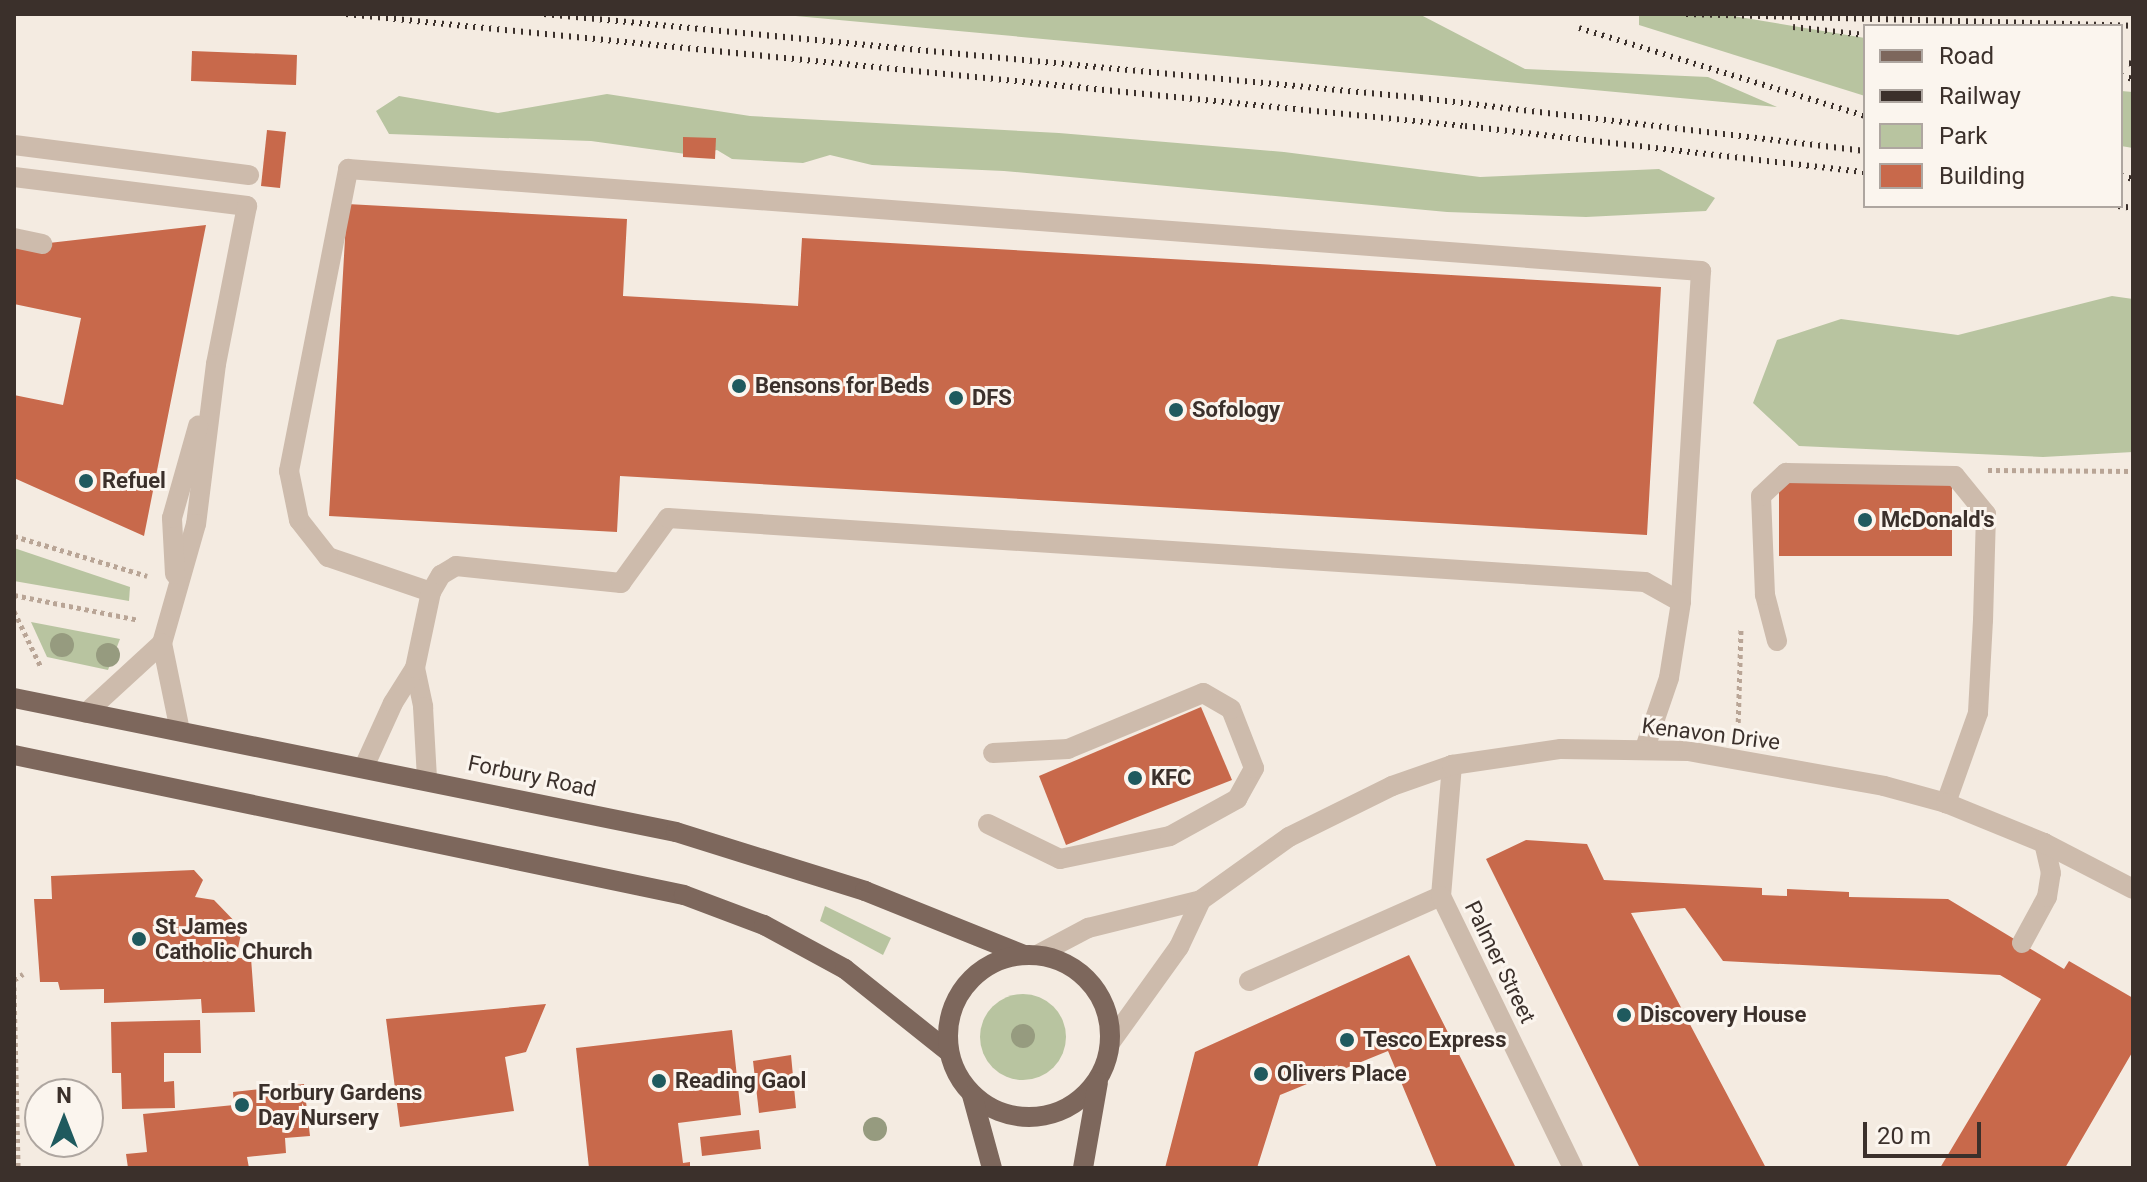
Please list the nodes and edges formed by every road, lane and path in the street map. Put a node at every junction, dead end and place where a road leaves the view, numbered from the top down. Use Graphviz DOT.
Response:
graph roads {
  1 [pos="14,145"];
  2 [pos="249,175"];
  3 [pos="14,177"];
  4 [pos="14,238"];
  5 [pos="42,244"];
  6 [pos="1973,469"];
  7 [pos="2133,471"];
  8 [pos="14,536"];
  9 [pos="152,561"];
  10 [pos="148,577"];
  11 [pos="175,585"];
  12 [pos="431,592"];
  13 [pos="14,595"];
  14 [pos="1681,602"];
  15 [pos="14,611"];
  16 [pos="1741,616"];
  17 [pos="164,634"];
  18 [pos="1777,641"];
  19 [pos="41,667"];
  20 [pos="415,668"];
  21 [pos="14,698"];
  22 [pos="86,713"];
  23 [pos="180,731"];
  24 [pos="1645,748"];
  25 [pos="993,753"];
  26 [pos="14,755"];
  27 [pos="1737,759"];
  28 [pos="1452,765"];
  29 [pos="364,767"];
  30 [pos="427,779"];
  31 [pos="1946,803"];
  32 [pos="988,824"];
  33 [pos="2044,843"];
  34 [pos="2133,889"];
  35 [pos="1441,896"];
  36 [pos="1201,900"];
  37 [pos="2022,943"];
  38 [pos="1031,955"];
  39 [pos="23,974"];
  40 [pos="14,980"];
  41 [pos="1249,981"];
  42 [pos="14,987"];
  43 [pos="1110,1043"];
  44 [pos="949,1052"];
  45 [pos="1099,1078"];
  46 [pos="972,1095"];
  47 [pos="18,1168"];
  48 [pos="992,1168"];
  49 [pos="1083,1168"];
  50 [pos="1573,1168"];
  1 -- 2 [label="street"];
  3 -- 11 [label="street"];
  4 -- 5 [label="street"];
  6 -- 7 [label="path"];
  8 -- 10 [label="path"];
  9 -- 10 [label="path"];
  10 -- 11 [label="path"];
  11 -- 17 [label="street"];
  12 -- 14 [label="street"];
  12 -- 14 [label="street"];
  12 -- 20 [label="street"];
  13 -- 17 [label="path"];
  14 -- 24 [label="street"];
  15 -- 19 [label="path"];
  16 -- 27 [label="path"];
  17 -- 22 [label="street"];
  17 -- 23 [label="street"];
  18 -- 31 [label="street"];
  20 -- 29 [label="street"];
  20 -- 30 [label="street"];
  21 -- 22 [label="main road, Forbury Road"];
  22 -- 23 [label="main road, Forbury Road"];
  23 -- 29 [label="main road, Forbury Road"];
  24 -- 27 [label="street, Kenavon Drive"];
  24 -- 28 [label="street, Kenavon Drive"];
  25 -- 32 [label="street"];
  26 -- 44 [label="main road"];
  27 -- 31 [label="street, Kenavon Drive"];
  28 -- 35 [label="street, Palmer Street"];
  28 -- 36 [label="street, Kenavon Drive"];
  29 -- 30 [label="main road, Forbury Road"];
  30 -- 38 [label="main road, Forbury Road"];
  31 -- 33 [label="street, Kenavon Drive"];
  33 -- 34 [label="street, Kenavon Drive"];
  33 -- 37 [label="street"];
  35 -- 41 [label="street"];
  35 -- 50 [label="street, Palmer Street"];
  36 -- 38 [label="street, Kenavon Drive"];
  36 -- 43 [label="street, Kenavon Drive"];
  38 -- 43 [label="main road"];
  38 -- 44 [label="main road"];
  39 -- 40 [label="path"];
  42 -- 47 [label="path"];
  43 -- 45 [label="main road"];
  44 -- 46 [label="main road"];
  45 -- 46 [label="main road"];
  45 -- 49 [label="main road"];
  46 -- 48 [label="main road"];
}
